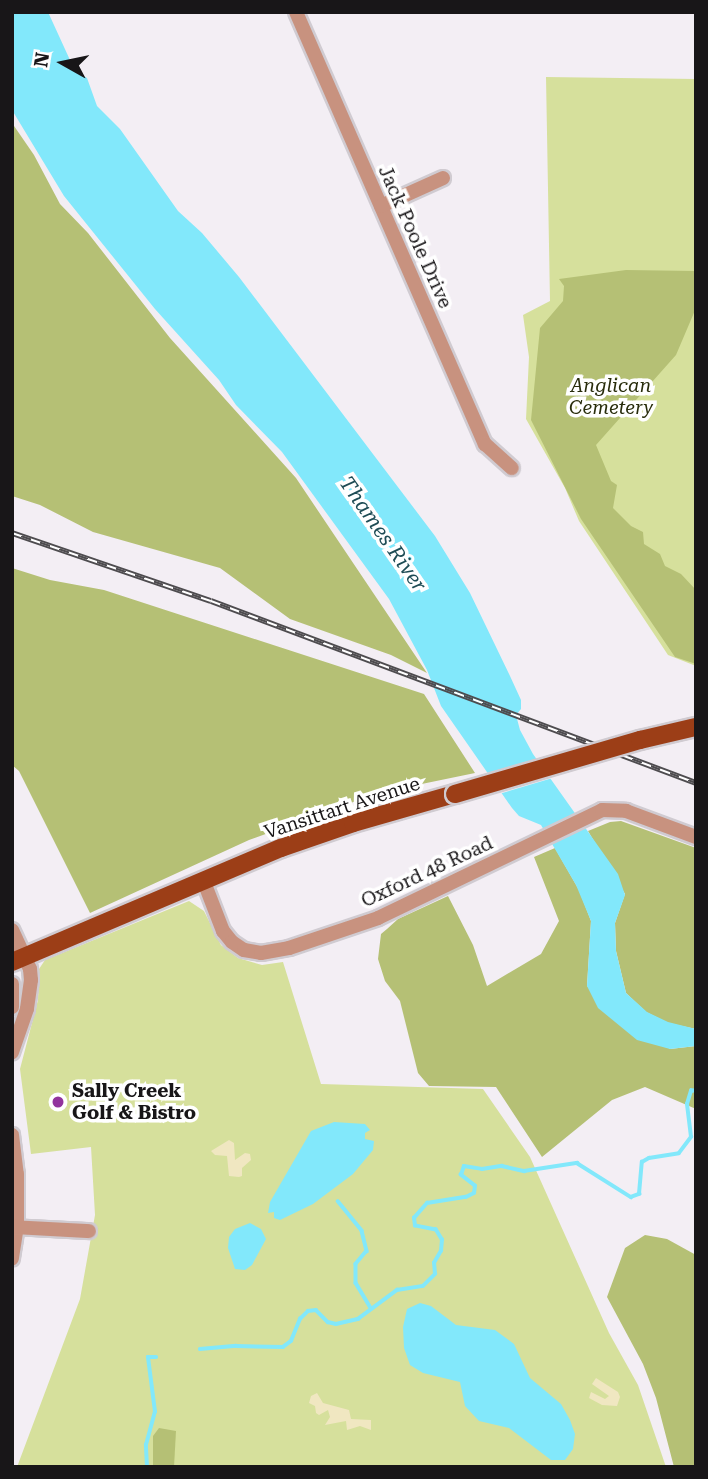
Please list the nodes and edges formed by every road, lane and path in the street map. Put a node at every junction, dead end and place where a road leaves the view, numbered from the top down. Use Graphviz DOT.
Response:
graph roads {
  1 [pos="296,12"];
  2 [pos="443,178"];
  3 [pos="381,206"];
  4 [pos="512,468"];
  5 [pos="696,727"];
  6 [pos="696,837"];
  7 [pos="204,883"];
  8 [pos="12,930"];
  9 [pos="18,960"];
  10 [pos="12,984"];
  11 [pos="12,1007"];
  12 [pos="12,1052"];
  13 [pos="12,1135"];
  14 [pos="15,1226"];
  15 [pos="89,1231"];
  16 [pos="12,1259"];
  1 -- 3 [label="street, Jack Poole Drive"];
  2 -- 3 [label="street"];
  3 -- 4 [label="street, Jack Poole Drive"];
  5 -- 7 [label="main road, Vansittart Avenue, bridge"];
  6 -- 7 [label="street, Oxford 48 Road"];
  7 -- 9 [label="main road, Vansittart Avenue"];
  8 -- 9 [label="street"];
  9 -- 12 [label="street"];
  10 -- 11 [label="street"];
  13 -- 14 [label="street"];
  14 -- 15 [label="street"];
  14 -- 16 [label="street"];
}
